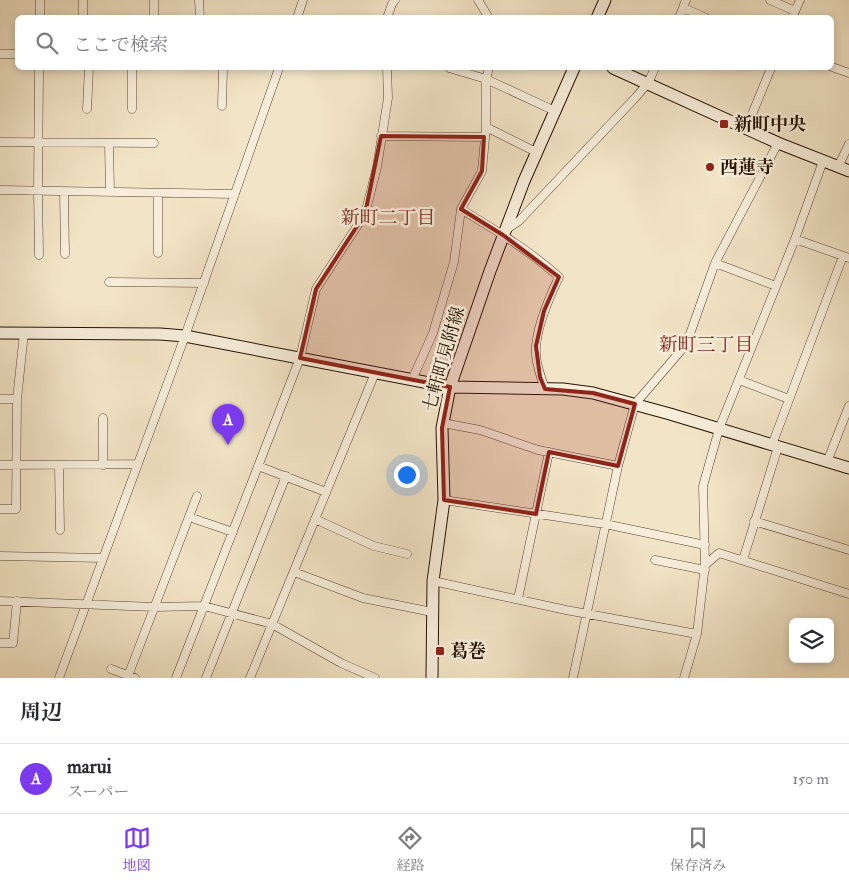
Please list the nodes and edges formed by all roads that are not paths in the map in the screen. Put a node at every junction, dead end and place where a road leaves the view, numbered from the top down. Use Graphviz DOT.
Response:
graph roads {
  1 [pos="40,0"];
  2 [pos="83,0"];
  3 [pos="154,0"];
  4 [pos="200,0"];
  5 [pos="303,0"];
  6 [pos="395,0"];
  7 [pos="605,0"];
  8 [pos="770,0"];
  9 [pos="800,0"];
  10 [pos="481,1"];
  11 [pos="685,4"];
  12 [pos="794,14"];
  13 [pos="40,15"];
  14 [pos="83,15"];
  15 [pos="154,15"];
  16 [pos="200,15"];
  17 [pos="298,15"];
  18 [pos="388,15"];
  19 [pos="487,15"];
  20 [pos="598,15"];
  21 [pos="702,15"];
  22 [pos="0,54"];
  23 [pos="15,54"];
  24 [pos="834,67"];
  25 [pos="39,70"];
  26 [pos="89,70"];
  27 [pos="132,70"];
  28 [pos="223,70"];
  29 [pos="279,70"];
  30 [pos="387,70"];
  31 [pos="456,70"];
  32 [pos="488,70"];
  33 [pos="573,70"];
  34 [pos="617,70"];
  35 [pos="654,70"];
  36 [pos="770,70"];
  37 [pos="849,72"];
  38 [pos="486,79"];
  39 [pos="648,83"];
  40 [pos="222,106"];
  41 [pos="132,109"];
  42 [pos="87,110"];
  43 [pos="555,111"];
  44 [pos="486,127"];
  45 [pos="746,129"];
  46 [pos="381,136"];
  47 [pos="484,137"];
  48 [pos="0,142"];
  49 [pos="38,142"];
  50 [pos="109,143"];
  51 [pos="154,143"];
  52 [pos="778,143"];
  53 [pos="849,144"];
  54 [pos="536,152"];
  55 [pos="823,161"];
  56 [pos="843,169"];
  57 [pos="0,190"];
  58 [pos="38,191"];
  59 [pos="64,192"];
  60 [pos="110,192"];
  61 [pos="158,192"];
  62 [pos="235,194"];
  63 [pos="461,209"];
  64 [pos="504,232"];
  65 [pos="795,239"];
  66 [pos="158,253"];
  67 [pos="65,254"];
  68 [pos="39,255"];
  69 [pos="846,257"];
  70 [pos="715,263"];
  71 [pos="109,282"];
  72 [pos="204,283"];
  73 [pos="776,286"];
  74 [pos="0,333"];
  75 [pos="24,333"];
  76 [pos="185,336"];
  77 [pos="300,358"];
  78 [pos="375,373"];
  79 [pos="412,380"];
  80 [pos="739,380"];
  81 [pos="450,387"];
  82 [pos="545,389"];
  83 [pos="0,399"];
  84 [pos="17,399"];
  85 [pos="789,399"];
  86 [pos="635,404"];
  87 [pos="849,406"];
  88 [pos="103,418"];
  89 [pos="443,424"];
  90 [pos="719,429"];
  91 [pos="775,446"];
  92 [pos="549,452"];
  93 [pos="827,462"];
  94 [pos="138,464"];
  95 [pos="0,465"];
  96 [pos="16,465"];
  97 [pos="59,465"];
  98 [pos="103,465"];
  99 [pos="258,466"];
  100 [pos="618,466"];
  101 [pos="849,468"];
  102 [pos="286,476"];
  103 [pos="326,492"];
  104 [pos="197,496"];
  105 [pos="444,500"];
  106 [pos="0,509"];
  107 [pos="536,514"];
  108 [pos="189,517"];
  109 [pos="315,519"];
  110 [pos="754,521"];
  111 [pos="605,524"];
  112 [pos="60,530"];
  113 [pos="233,532"];
  114 [pos="705,545"];
  115 [pos="849,550"];
  116 [pos="407,554"];
  117 [pos="0,556"];
  118 [pos="103,558"];
  119 [pos="655,560"];
  120 [pos="743,560"];
  121 [pos="705,568"];
  122 [pos="294,572"];
  123 [pos="433,580"];
  124 [pos="849,594"];
  125 [pos="518,599"];
  126 [pos="0,601"];
  127 [pos="17,601"];
  128 [pos="86,605"];
  129 [pos="204,606"];
  130 [pos="155,607"];
  131 [pos="432,612"];
  132 [pos="586,612"];
  133 [pos="232,613"];
  134 [pos="272,624"];
  135 [pos="696,634"];
  136 [pos="0,643"];
  137 [pos="111,669"];
  138 [pos="132,677"];
  139 [pos="59,678"];
  140 [pos="176,678"];
  141 [pos="206,678"];
  142 [pos="250,678"];
  143 [pos="374,678"];
  144 [pos="432,678"];
  145 [pos="573,678"];
  146 [pos="684,678"];
  1 -- 13 [label="street"];
  2 -- 14 [label="street"];
  3 -- 15 [label="street"];
  4 -- 16 [label="street"];
  5 -- 17 [label="street"];
  6 -- 18 [label="street"];
  7 -- 20 [label="street"];
  8 -- 12 [label="street"];
  9 -- 12 [label="street"];
  10 -- 19 [label="street"];
  11 -- 21 [label="street"];
  22 -- 23 [label="street"];
  24 -- 37 [label="street"];
  25 -- 49 [label="street"];
  26 -- 42 [label="street"];
  27 -- 41 [label="street"];
  28 -- 40 [label="street"];
  29 -- 62 [label="street"];
  30 -- 46 [label="street"];
  31 -- 38 [label="street"];
  32 -- 38 [label="street"];
  33 -- 43 [label="street, 七軒町見附線"];
  34 -- 39 [label="street"];
  35 -- 39 [label="street"];
  36 -- 45 [label="street"];
  38 -- 43 [label="street"];
  38 -- 44 [label="street"];
  39 -- 45 [label="street"];
  39 -- 64 [label="street"];
  43 -- 54 [label="street, 七軒町見附線"];
  44 -- 47 [label="street"];
  44 -- 54 [label="street"];
  45 -- 52 [label="street"];
  46 -- 47 [label="street"];
  46 -- 77 [label="street"];
  47 -- 63 [label="street"];
  48 -- 49 [label="street"];
  49 -- 50 [label="street"];
  49 -- 58 [label="street"];
  50 -- 51 [label="street"];
  50 -- 60 [label="street"];
  52 -- 55 [label="street"];
  52 -- 70 [label="street"];
  53 -- 56 [label="street"];
  54 -- 64 [label="street, 七軒町見附線"];
  55 -- 56 [label="street"];
  55 -- 65 [label="street"];
  57 -- 58 [label="street"];
  58 -- 59 [label="street"];
  58 -- 68 [label="street"];
  59 -- 60 [label="street"];
  59 -- 67 [label="street"];
  60 -- 61 [label="street"];
  61 -- 62 [label="street"];
  61 -- 66 [label="street"];
  62 -- 72 [label="street"];
  63 -- 64 [label="street"];
  63 -- 79 [label="street"];
  64 -- 81 [label="street, 七軒町見附線"];
  64 -- 82 [label="street"];
  65 -- 69 [label="street"];
  65 -- 73 [label="street"];
  69 -- 85 [label="street"];
  70 -- 73 [label="street"];
  70 -- 86 [label="street"];
  71 -- 72 [label="street"];
  72 -- 76 [label="street"];
  73 -- 80 [label="street"];
  74 -- 75 [label="street"];
  75 -- 76 [label="street"];
  75 -- 84 [label="street"];
  76 -- 77 [label="street"];
  76 -- 94 [label="street"];
  77 -- 78 [label="street"];
  77 -- 99 [label="street"];
  78 -- 79 [label="street"];
  78 -- 103 [label="street"];
  79 -- 81 [label="street"];
  80 -- 85 [label="street"];
  80 -- 90 [label="street"];
  81 -- 82 [label="street"];
  81 -- 89 [label="street, 七軒町見附線"];
  82 -- 86 [label="street"];
  83 -- 84 [label="street"];
  84 -- 96 [label="street"];
  85 -- 91 [label="street"];
  86 -- 90 [label="street"];
  86 -- 100 [label="street"];
  87 -- 93 [label="street"];
  88 -- 98 [label="street"];
  89 -- 92 [label="street"];
  89 -- 105 [label="street, 七軒町見附線"];
  90 -- 91 [label="street"];
  90 -- 114 [label="street"];
  91 -- 93 [label="street"];
  91 -- 110 [label="street"];
  92 -- 100 [label="street"];
  92 -- 107 [label="street"];
  93 -- 101 [label="street"];
  94 -- 98 [label="street"];
  94 -- 118 [label="street"];
  95 -- 96 [label="street"];
  96 -- 97 [label="street"];
  96 -- 106 [label="street"];
  97 -- 98 [label="street"];
  97 -- 112 [label="street"];
  99 -- 102 [label="street"];
  99 -- 113 [label="street"];
  100 -- 111 [label="street"];
  102 -- 103 [label="street"];
  102 -- 133 [label="street"];
  103 -- 109 [label="street"];
  104 -- 108 [label="street"];
  105 -- 107 [label="street"];
  105 -- 123 [label="street, 七軒町見附線"];
  107 -- 111 [label="street"];
  107 -- 125 [label="street"];
  108 -- 113 [label="street"];
  108 -- 130 [label="street"];
  109 -- 116 [label="street"];
  109 -- 122 [label="street"];
  110 -- 115 [label="street"];
  110 -- 120 [label="street"];
  111 -- 114 [label="street"];
  111 -- 132 [label="street"];
  113 -- 129 [label="street"];
  114 -- 121 [label="street"];
  117 -- 118 [label="street"];
  118 -- 128 [label="street"];
  119 -- 121 [label="street"];
  120 -- 121 [label="street"];
  120 -- 124 [label="street"];
  121 -- 135 [label="street"];
  122 -- 131 [label="street"];
  122 -- 134 [label="street"];
  123 -- 125 [label="street"];
  123 -- 131 [label="street, 七軒町見附線"];
  125 -- 132 [label="street"];
  126 -- 127 [label="street"];
  127 -- 128 [label="street"];
  127 -- 136 [label="street"];
  128 -- 130 [label="street"];
  128 -- 139 [label="street"];
  129 -- 130 [label="street"];
  129 -- 133 [label="street"];
  129 -- 140 [label="street"];
  130 -- 138 [label="street"];
  131 -- 144 [label="street, 七軒町見附線"];
  132 -- 135 [label="street"];
  132 -- 145 [label="street"];
  133 -- 134 [label="street"];
  133 -- 141 [label="street"];
  134 -- 142 [label="street"];
  134 -- 143 [label="street"];
  135 -- 146 [label="street"];
  137 -- 138 [label="street"];
}
